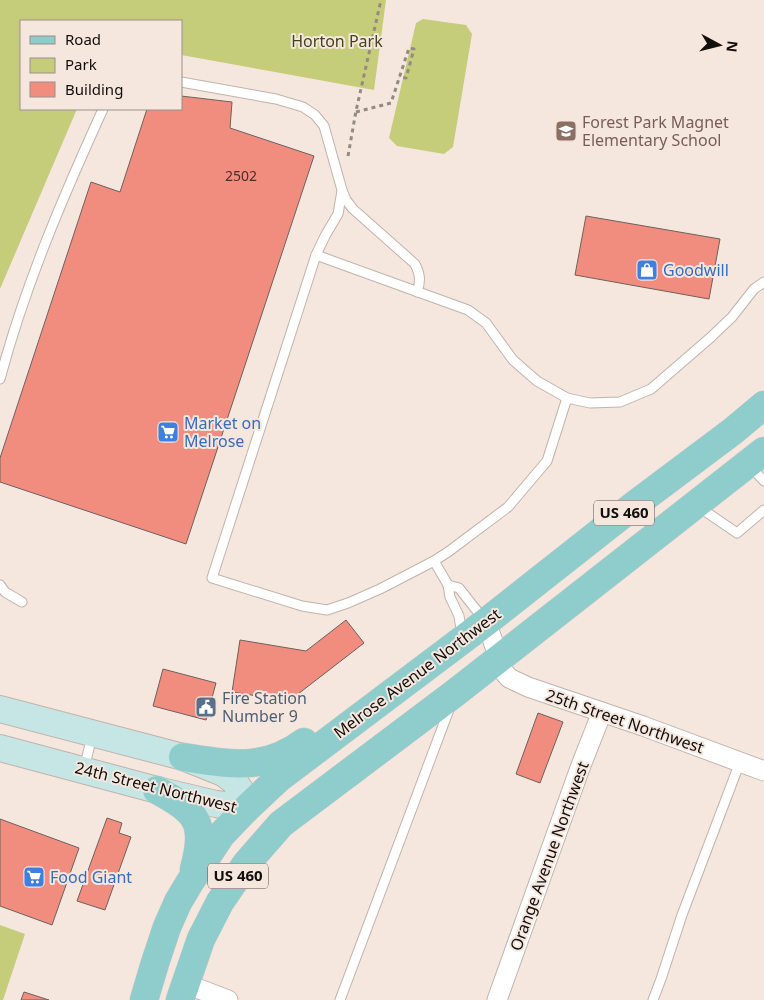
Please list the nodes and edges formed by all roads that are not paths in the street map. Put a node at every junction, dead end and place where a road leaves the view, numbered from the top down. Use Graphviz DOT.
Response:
graph roads {
  1 [pos="182,82"];
  2 [pos="103,110"];
  3 [pos="342,190"];
  4 [pos="316,256"];
  5 [pos="764,282"];
  6 [pos="417,292"];
  7 [pos="0,379"];
  8 [pos="567,398"];
  9 [pos="764,405"];
  10 [pos="758,465"];
  11 [pos="695,504"];
  12 [pos="764,510"];
  13 [pos="434,561"];
  14 [pos="0,585"];
  15 [pos="448,585"];
  16 [pos="22,602"];
  17 [pos="486,622"];
  18 [pos="462,639"];
  19 [pos="499,657"];
  20 [pos="436,659"];
  21 [pos="455,693"];
  22 [pos="0,709"];
  23 [pos="602,712"];
  24 [pos="93,733"];
  25 [pos="0,748"];
  26 [pos="183,757"];
  27 [pos="740,762"];
  28 [pos="83,770"];
  29 [pos="764,771"];
  30 [pos="157,790"];
  31 [pos="323,792"];
  32 [pos="247,808"];
  33 [pos="190,882"];
  34 [pos="183,992"];
  35 [pos="144,1000"];
  36 [pos="228,1000"];
  37 [pos="340,1000"];
  38 [pos="497,1000"];
  39 [pos="653,1000"];
  1 -- 3 [label="lane"];
  2 -- 7 [label="lane"];
  3 -- 4 [label="lane"];
  3 -- 6 [label="lane"];
  4 -- 6 [label="lane"];
  4 -- 13 [label="lane"];
  5 -- 8 [label="lane"];
  6 -- 8 [label="lane"];
  8 -- 13 [label="lane"];
  9 -- 17 [label="main road, Melrose Avenue Northwest / US 460"];
  10 -- 11 [label="main road, US 460"];
  11 -- 12 [label="lane"];
  11 -- 19 [label="main road, US 460"];
  13 -- 15 [label="lane"];
  14 -- 16 [label="lane"];
  15 -- 17 [label="lane"];
  15 -- 18 [label="lane"];
  17 -- 18 [label="main road, Melrose Avenue Northwest / US 460"];
  17 -- 19 [label="street, 25th Street Northwest"];
  18 -- 20 [label="main road, Melrose Avenue Northwest / US 460"];
  19 -- 21 [label="main road, US 460"];
  19 -- 23 [label="street, 25th Street Northwest"];
  20 -- 26 [label="main road"];
  20 -- 32 [label="main road, Melrose Avenue Northwest / US 460"];
  21 -- 31 [label="main road, US 460"];
  21 -- 37 [label="lane"];
  22 -- 24 [label="main road, 24th Street Northwest"];
  23 -- 27 [label="street, 25th Street Northwest"];
  23 -- 38 [label="street, Orange Avenue Northwest"];
  24 -- 26 [label="main road, 24th Street Northwest"];
  24 -- 28 [label="lane"];
  25 -- 28 [label="main road, 24th Street Northwest"];
  26 -- 32 [label="main road, 24th Street Northwest"];
  27 -- 29 [label="street, 25th Street Northwest"];
  27 -- 39 [label="lane"];
  28 -- 30 [label="main road, 24th Street Northwest"];
  30 -- 32 [label="main road, 24th Street Northwest"];
  30 -- 33 [label="main road"];
  31 -- 32 [label="main road"];
  31 -- 34 [label="main road, US 460"];
  32 -- 33 [label="main road, Melrose Avenue Northwest / US 460"];
  32 -- 34 [label="main road"];
  33 -- 35 [label="main road, Melrose Avenue Northwest / US 460"];
  34 -- 36 [label="street"];
}
